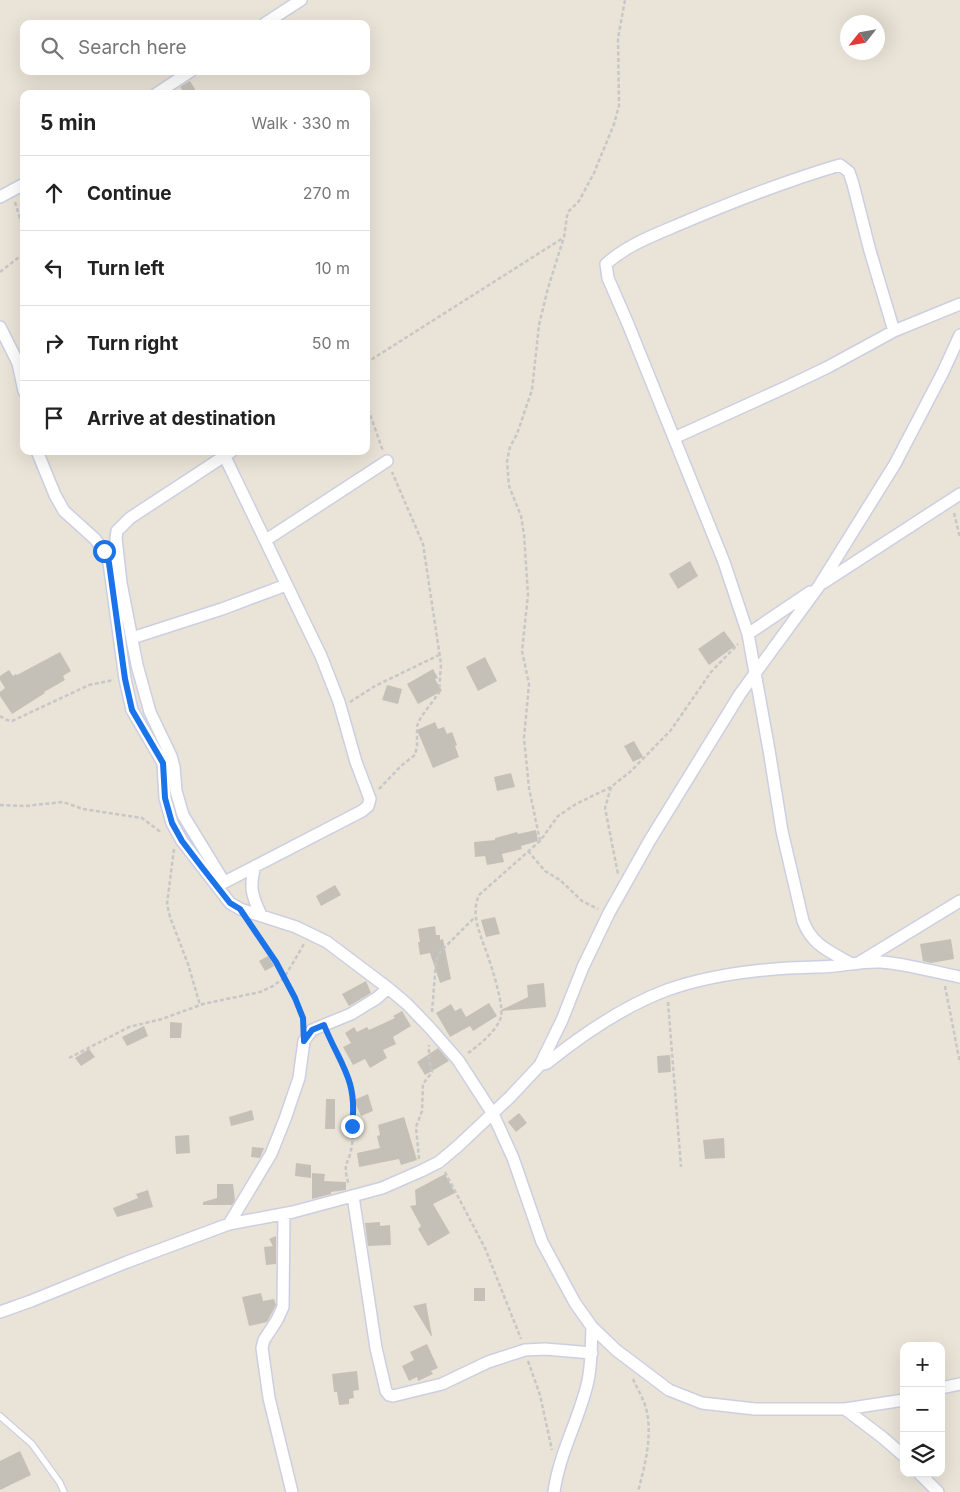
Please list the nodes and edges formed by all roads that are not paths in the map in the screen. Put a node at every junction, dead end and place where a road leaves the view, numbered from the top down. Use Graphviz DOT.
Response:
graph roads {
  1 [pos="301,0"];
  2 [pos="270,20"];
  3 [pos="185,75"];
  4 [pos="162,90"];
  5 [pos="19,187"];
  6 [pos="0,197"];
  7 [pos="960,304"];
  8 [pos="0,327"];
  9 [pos="894,331"];
  10 [pos="960,335"];
  11 [pos="20,372"];
  12 [pos="674,438"];
  13 [pos="39,455"];
  14 [pos="227,455"];
  15 [pos="229,455"];
  16 [pos="387,461"];
  17 [pos="955,497"];
  18 [pos="266,540"];
  19 [pos="286,585"];
  20 [pos="819,586"];
  21 [pos="748,634"];
  22 [pos="132,638"];
  23 [pos="756,673"];
  24 [pos="254,866"];
  25 [pos="221,884"];
  26 [pos="960,901"];
  27 [pos="261,915"];
  28 [pos="855,962"];
  29 [pos="960,977"];
  30 [pos="388,988"];
  31 [pos="540,1065"];
  32 [pos="493,1114"];
  33 [pos="353,1196"];
  34 [pos="284,1214"];
  35 [pos="229,1224"];
  36 [pos="0,1312"];
  37 [pos="592,1328"];
  38 [pos="592,1353"];
  39 [pos="960,1384"];
  40 [pos="945,1387"];
  41 [pos="900,1401"];
  42 [pos="846,1409"];
  43 [pos="0,1416"];
  44 [pos="900,1453"];
  45 [pos="923,1477"];
  46 [pos="64,1492"];
  47 [pos="292,1492"];
  48 [pos="554,1492"];
  49 [pos="938,1492"];
  1 -- 2 [label="street"];
  3 -- 4 [label="street"];
  5 -- 6 [label="street"];
  7 -- 9 [label="street"];
  8 -- 11 [label="street"];
  9 -- 12 [label="street"];
  9 -- 12 [label="street"];
  10 -- 20 [label="street"];
  12 -- 21 [label="street"];
  13 -- 25 [label="street"];
  14 -- 22 [label="street"];
  15 -- 18 [label="street"];
  16 -- 18 [label="street"];
  17 -- 20 [label="street"];
  18 -- 19 [label="street"];
  19 -- 22 [label="street"];
  19 -- 24 [label="street"];
  20 -- 21 [label="street"];
  20 -- 23 [label="street"];
  21 -- 23 [label="street"];
  22 -- 25 [label="street"];
  23 -- 28 [label="street"];
  23 -- 31 [label="street"];
  24 -- 25 [label="street"];
  24 -- 27 [label="street"];
  25 -- 27 [label="street"];
  26 -- 28 [label="street"];
  27 -- 30 [label="street"];
  28 -- 29 [label="street"];
  28 -- 31 [label="street"];
  30 -- 32 [label="street"];
  30 -- 35 [label="street"];
  31 -- 32 [label="street"];
  32 -- 33 [label="street"];
  32 -- 37 [label="street"];
  33 -- 34 [label="street"];
  33 -- 38 [label="street"];
  34 -- 35 [label="street"];
  34 -- 47 [label="street"];
  35 -- 36 [label="street"];
  37 -- 38 [label="street"];
  37 -- 42 [label="street"];
  38 -- 48 [label="street"];
  39 -- 40 [label="street"];
  41 -- 42 [label="street"];
  42 -- 44 [label="street"];
  43 -- 46 [label="lane"];
  45 -- 49 [label="street"];
}
